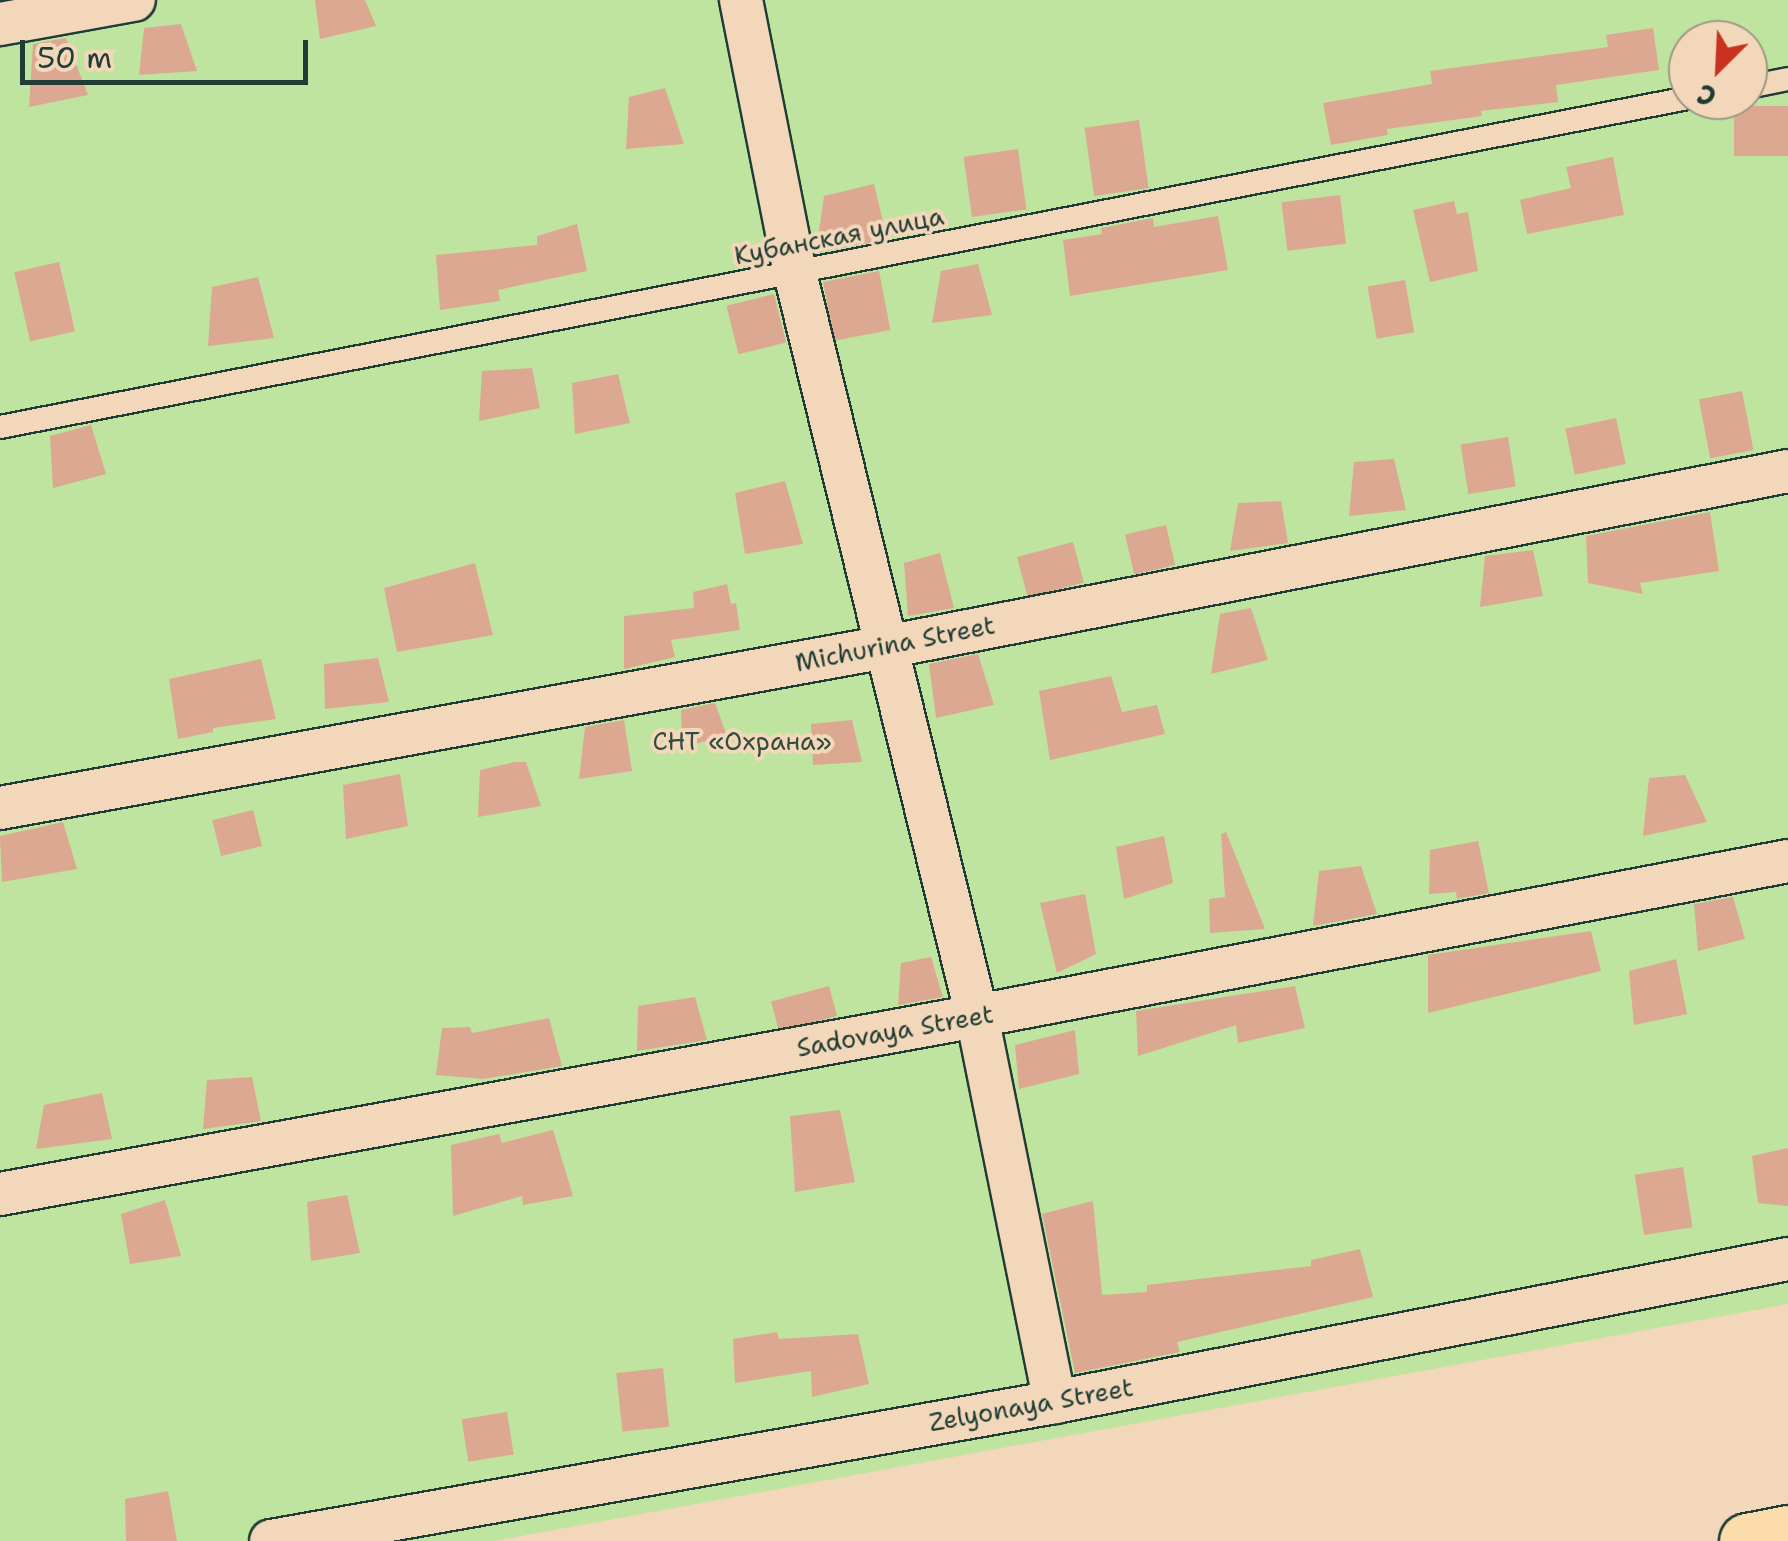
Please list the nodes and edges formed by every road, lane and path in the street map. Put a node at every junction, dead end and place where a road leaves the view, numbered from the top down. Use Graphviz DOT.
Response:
graph roads {
  1 [pos="134,0"];
  2 [pos="741,0"];
  3 [pos="0,24"];
  4 [pos="1668,102"];
  5 [pos="794,273"];
  6 [pos="0,427"];
  7 [pos="1788,470"];
  8 [pos="886,646"];
  9 [pos="0,808"];
  10 [pos="1788,861"];
  11 [pos="976,1016"];
  12 [pos="0,1194"];
  13 [pos="1788,1258"];
  14 [pos="1055,1402"];
  15 [pos="1788,1534"];
  16 [pos="272,1541"];
  17 [pos="1747,1541"];
  1 -- 3 [label="street"];
  2 -- 5 [label="street"];
  4 -- 5 [label="lane, Кубанская улица"];
  5 -- 6 [label="lane, Кубанская улица"];
  5 -- 8 [label="street"];
  7 -- 8 [label="street, Michurina Street"];
  8 -- 9 [label="street, Michurina Street"];
  8 -- 11 [label="street"];
  10 -- 11 [label="street, Sadovaya Street"];
  11 -- 12 [label="street, Sadovaya Street"];
  11 -- 14 [label="street"];
  13 -- 14 [label="street, Zelyonaya Street"];
  14 -- 16 [label="street, Zelyonaya Street"];
  15 -- 17 [label="highway"];
}
